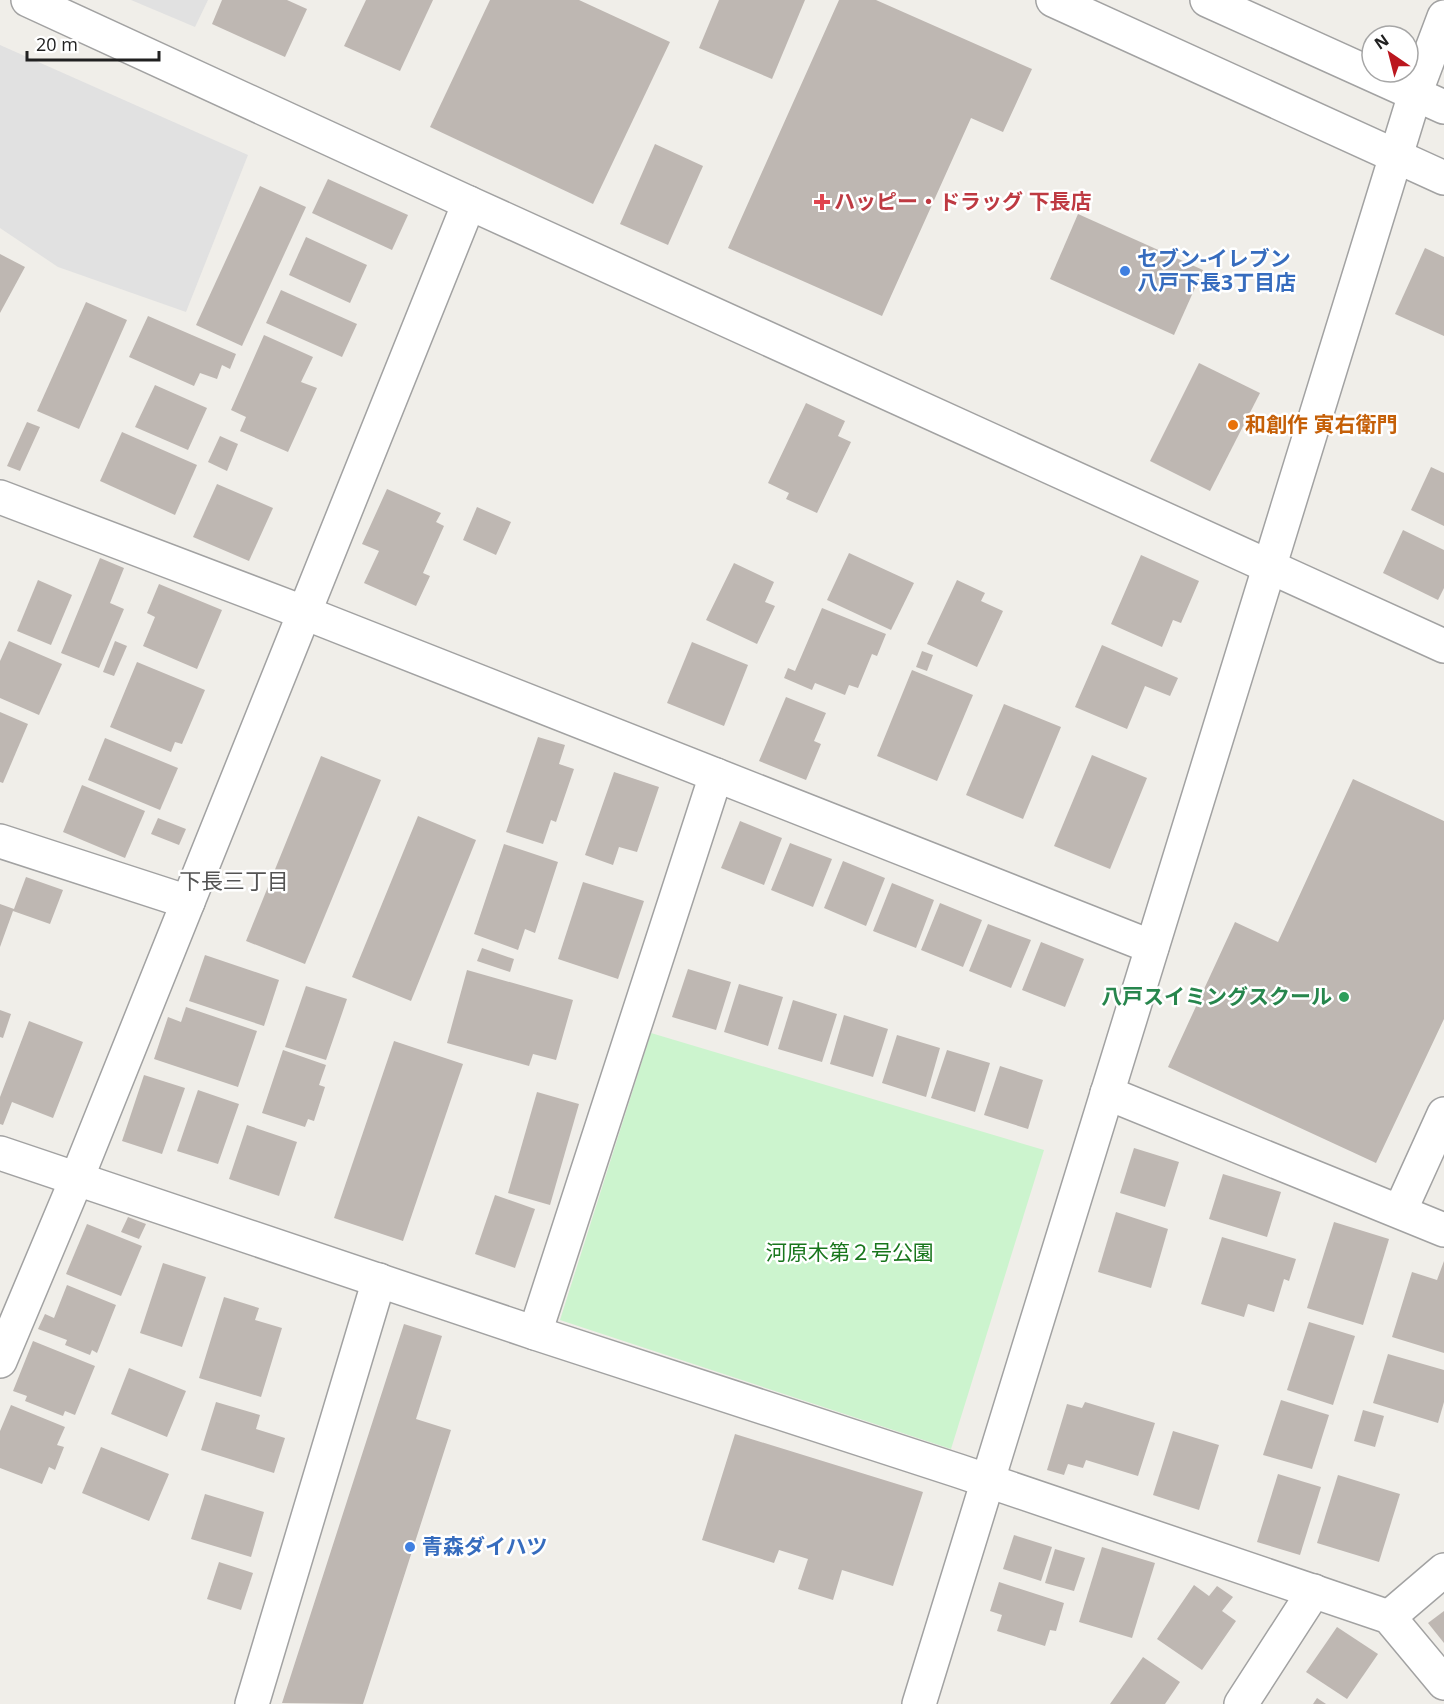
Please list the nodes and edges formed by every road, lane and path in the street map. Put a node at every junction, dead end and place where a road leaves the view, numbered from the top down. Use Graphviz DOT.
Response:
graph roads {
  1 [pos="28,0"];
  2 [pos="1053,0"];
  3 [pos="1207,0"];
  4 [pos="1444,17"];
  5 [pos="1415,94"];
  6 [pos="1444,107"];
  7 [pos="1395,155"];
  8 [pos="1444,178"];
  9 [pos="468,203"];
  10 [pos="0,497"];
  11 [pos="1270,566"];
  12 [pos="305,613"];
  13 [pos="1444,646"];
  14 [pos="716,775"];
  15 [pos="0,840"];
  16 [pos="188,902"];
  17 [pos="1152,947"];
  18 [pos="1107,1093"];
  19 [pos="1444,1114"];
  20 [pos="0,1153"];
  21 [pos="77,1178"];
  22 [pos="1400,1211"];
  23 [pos="1444,1230"];
  24 [pos="379,1280"];
  25 [pos="535,1333"];
  26 [pos="0,1361"];
  27 [pos="987,1481"];
  28 [pos="1444,1570"];
  29 [pos="1314,1591"];
  30 [pos="1389,1617"];
  31 [pos="1444,1683"];
  32 [pos="252,1704"];
  33 [pos="919,1704"];
  34 [pos="1241,1704"];
  1 -- 9 [label="street"];
  2 -- 7 [label="street"];
  3 -- 5 [label="street"];
  4 -- 5 [label="street"];
  5 -- 6 [label="street"];
  5 -- 7 [label="street"];
  7 -- 8 [label="street"];
  7 -- 11 [label="street"];
  9 -- 11 [label="street"];
  9 -- 12 [label="street"];
  10 -- 12 [label="street"];
  11 -- 13 [label="street"];
  11 -- 17 [label="street"];
  12 -- 14 [label="street"];
  12 -- 16 [label="street"];
  14 -- 17 [label="street"];
  14 -- 25 [label="street"];
  15 -- 16 [label="street"];
  16 -- 21 [label="street"];
  17 -- 18 [label="street"];
  18 -- 22 [label="street"];
  18 -- 27 [label="street"];
  19 -- 22 [label="street"];
  20 -- 21 [label="street"];
  21 -- 24 [label="street"];
  21 -- 26 [label="street"];
  22 -- 23 [label="street"];
  24 -- 25 [label="street"];
  24 -- 32 [label="street"];
  25 -- 27 [label="street"];
  27 -- 29 [label="street"];
  27 -- 33 [label="street"];
  28 -- 30 [label="street"];
  29 -- 30 [label="street"];
  29 -- 34 [label="street"];
  30 -- 31 [label="street"];
}
